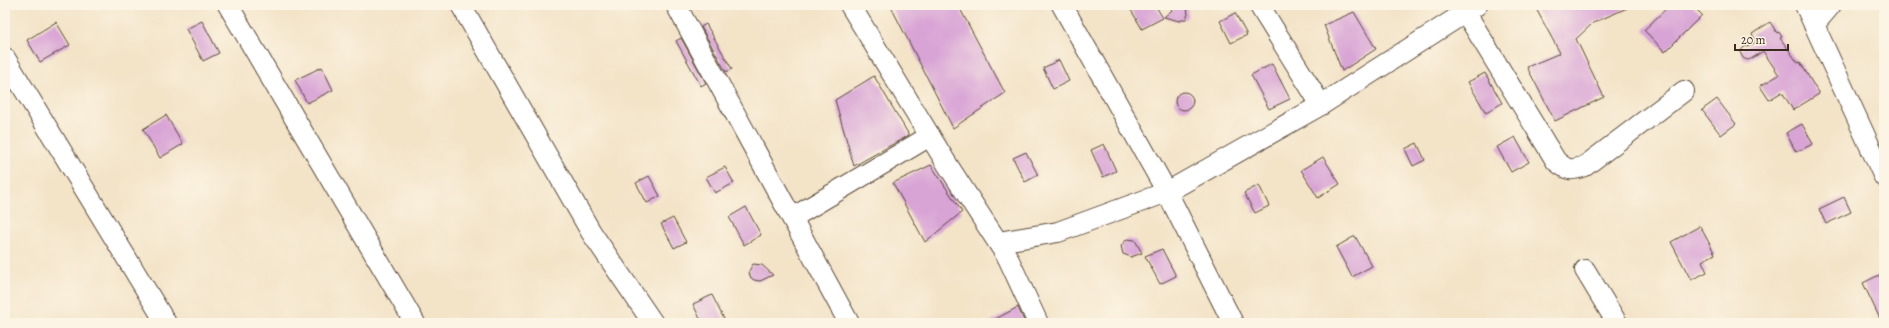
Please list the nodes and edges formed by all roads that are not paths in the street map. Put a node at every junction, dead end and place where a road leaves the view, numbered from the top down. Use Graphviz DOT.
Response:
graph roads {
  1 [pos="228,5"];
  2 [pos="461,5"];
  3 [pos="676,5"];
  4 [pos="850,5"];
  5 [pos="1062,5"];
  6 [pos="1259,5"];
  7 [pos="1804,5"];
  8 [pos="1831,5"];
  9 [pos="1468,7"];
  10 [pos="1814,25"];
  11 [pos="5,58"];
  12 [pos="1684,91"];
  13 [pos="1321,105"];
  14 [pos="930,136"];
  15 [pos="1881,165"];
  16 [pos="1167,192"];
  17 [pos="792,218"];
  18 [pos="998,242"];
  19 [pos="1585,270"];
  20 [pos="166,323"];
  21 [pos="415,323"];
  22 [pos="653,323"];
  23 [pos="849,323"];
  24 [pos="1038,323"];
  25 [pos="1233,323"];
  26 [pos="1617,323"];
  1 -- 21 [label="street"];
  2 -- 22 [label="street"];
  3 -- 17 [label="street"];
  4 -- 14 [label="street"];
  5 -- 16 [label="street"];
  6 -- 13 [label="street"];
  7 -- 10 [label="street"];
  8 -- 10 [label="street"];
  9 -- 12 [label="street"];
  9 -- 13 [label="street"];
  10 -- 15 [label="street"];
  11 -- 20 [label="street"];
  13 -- 16 [label="street"];
  14 -- 17 [label="street"];
  14 -- 18 [label="street"];
  16 -- 18 [label="street"];
  16 -- 25 [label="street"];
  17 -- 23 [label="street"];
  18 -- 24 [label="street"];
  19 -- 26 [label="street"];
}
